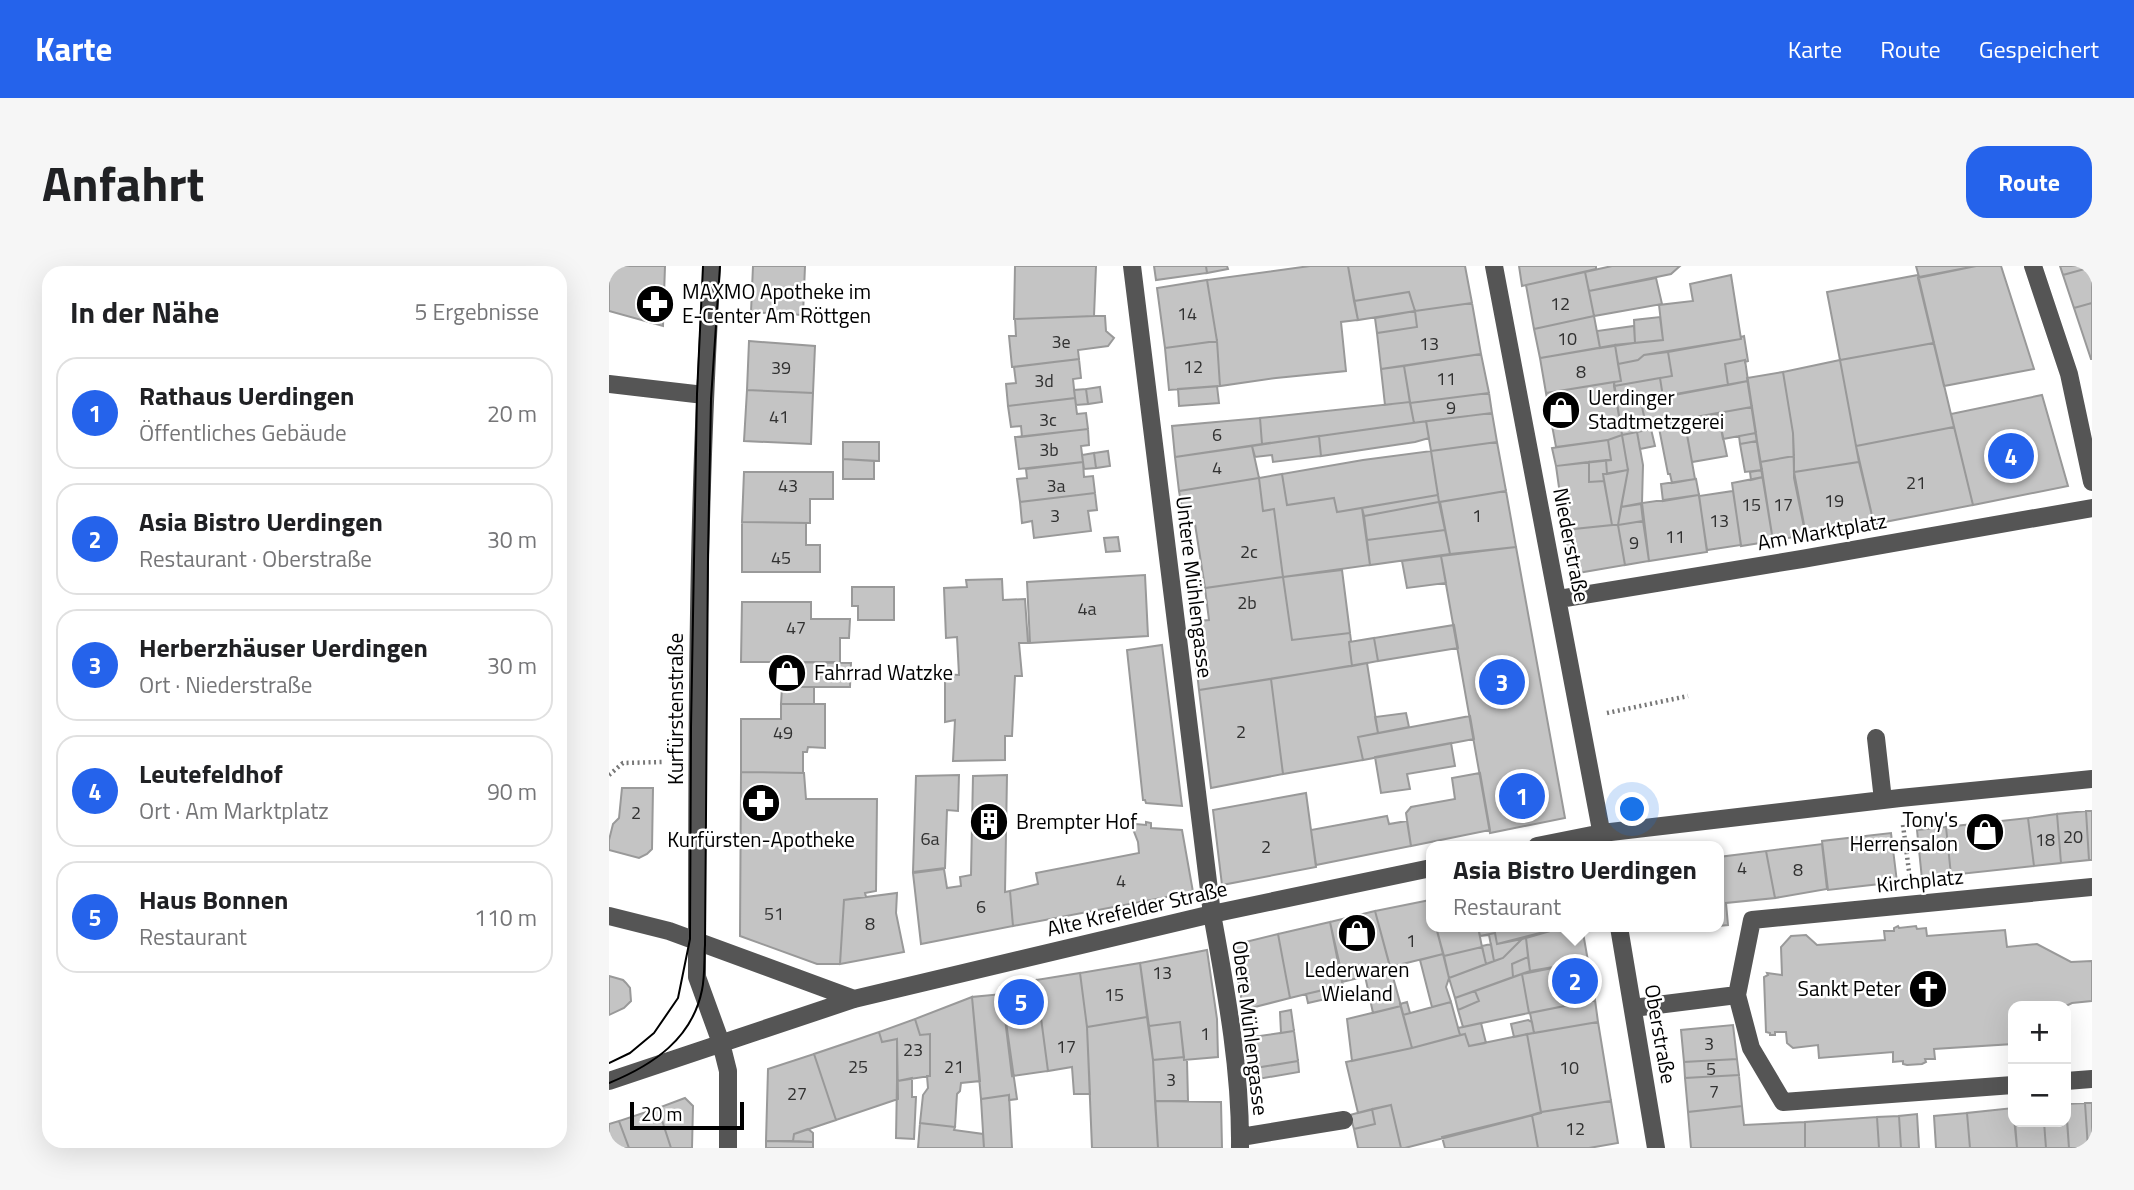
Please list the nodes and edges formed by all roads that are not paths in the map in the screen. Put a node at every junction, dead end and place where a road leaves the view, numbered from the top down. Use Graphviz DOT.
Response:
graph roads {
  1 [pos="712,266"];
  2 [pos="1132,266"];
  3 [pos="1494,266"];
  4 [pos="2033,266"];
  5 [pos="609,384"];
  6 [pos="704,395"];
  7 [pos="2092,482"];
  8 [pos="2092,508"];
  9 [pos="1559,600"];
  10 [pos="1876,738"];
  11 [pos="2092,779"];
  12 [pos="1892,799"];
  13 [pos="1603,840"];
  14 [pos="1426,869"];
  15 [pos="2092,887"];
  16 [pos="1212,914"];
  17 [pos="609,916"];
  18 [pos="1620,932"];
  19 [pos="698,942"];
  20 [pos="1737,995"];
  21 [pos="854,999"];
  22 [pos="1633,1008"];
  23 [pos="721,1043"];
  24 [pos="2092,1079"];
  25 [pos="609,1081"];
  26 [pos="2071,1081"];
  27 [pos="2008,1085"];
  28 [pos="1344,1120"];
  29 [pos="1240,1143"];
  30 [pos="728,1148"];
  31 [pos="1657,1148"];
  1 -- 6 [label="street, Kurfürstenstraße"];
  2 -- 16 [label="street, Untere Mühlengasse"];
  3 -- 9 [label="street, Niederstraße"];
  4 -- 7 [label="street"];
  5 -- 6 [label="street"];
  6 -- 19 [label="street, Kurfürstenstraße"];
  8 -- 9 [label="street, Am Marktplatz"];
  9 -- 13 [label="street, Niederstraße"];
  10 -- 12 [label="street"];
  11 -- 12 [label="street"];
  12 -- 13 [label="street"];
  14 -- 16 [label="street, Alte Krefelder Straße"];
  15 -- 20 [label="street, Kirchplatz"];
  16 -- 21 [label="street, Alte Krefelder Straße"];
  16 -- 29 [label="street, Obere Mühlengasse"];
  17 -- 19 [label="street"];
  18 -- 22 [label="street, Oberstraße"];
  19 -- 21 [label="street"];
  19 -- 23 [label="street, Kurfürstenstraße"];
  20 -- 22 [label="street"];
  20 -- 27 [label="street"];
  21 -- 23 [label="street, Alte Krefelder Straße"];
  22 -- 31 [label="street, Oberstraße"];
  23 -- 25 [label="street, Alte Krefelder Straße"];
  23 -- 30 [label="street, Kurfürstenstraße"];
  24 -- 26 [label="street"];
  28 -- 29 [label="street"];
}
